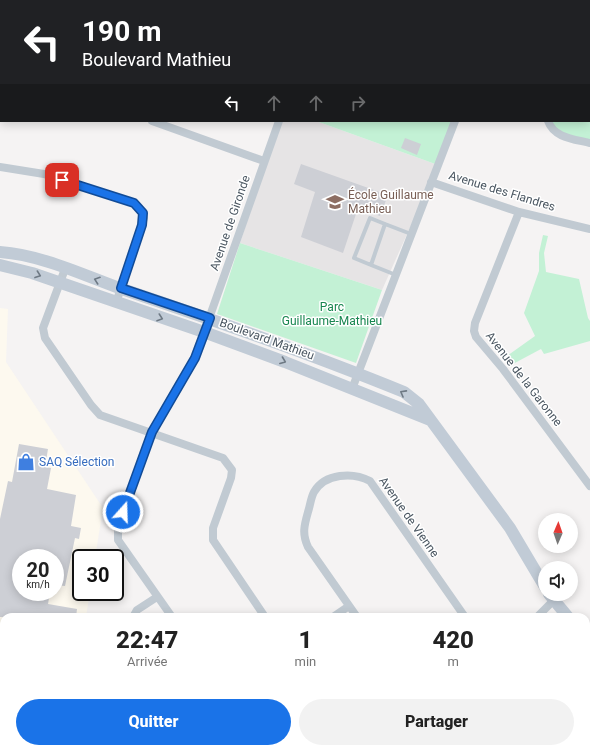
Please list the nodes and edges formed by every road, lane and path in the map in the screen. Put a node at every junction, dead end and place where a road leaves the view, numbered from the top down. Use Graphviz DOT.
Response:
graph roads {
  1 [pos="155,122"];
  2 [pos="181,122"];
  3 [pos="279,122"];
  4 [pos="454,122"];
  5 [pos="548,122"];
  6 [pos="178,130"];
  7 [pos="590,143"];
  8 [pos="264,161"];
  9 [pos="0,167"];
  10 [pos="431,182"];
  11 [pos="519,212"];
  12 [pos="386,224"];
  13 [pos="590,229"];
  14 [pos="411,234"];
  15 [pos="0,252"];
  16 [pos="0,265"];
  17 [pos="371,265"];
  18 [pos="65,269"];
  19 [pos="396,275"];
  20 [pos="60,283"];
  21 [pos="121,288"];
  22 [pos="116,302"];
  23 [pos="210,318"];
  24 [pos="204,332"];
  25 [pos="358,373"];
  26 [pos="352,389"];
  27 [pos="430,420"];
  28 [pos="152,432"];
  29 [pos="590,486"];
  30 [pos="538,575"];
  31 [pos="157,597"];
  32 [pos="548,601"];
  33 [pos="554,601"];
  34 [pos="349,606"];
  35 [pos="135,613"];
  36 [pos="169,613"];
  37 [pos="262,613"];
  38 [pos="339,613"];
  39 [pos="354,613"];
  40 [pos="461,613"];
  41 [pos="539,613"];
  42 [pos="565,613"];
  1 -- 6 [label="street"];
  2 -- 6 [label="street"];
  3 -- 8 [label="street, Avenue de Gironde"];
  4 -- 10 [label="street"];
  5 -- 7 [label="street"];
  6 -- 8 [label="street"];
  8 -- 23 [label="street, Avenue de Gironde"];
  9 -- 21 [label="street"];
  10 -- 11 [label="street, Avenue des Flandres"];
  10 -- 14 [label="street"];
  11 -- 13 [label="street, Avenue des Flandres"];
  11 -- 29 [label="street, Avenue de la Garonne"];
  12 -- 14 [label="lane"];
  12 -- 17 [label="lane"];
  12 -- 17 [label="lane"];
  14 -- 19 [label="street"];
  15 -- 18 [label="street, Boulevard Mathieu"];
  16 -- 20 [label="street, Boulevard Mathieu, one-way"];
  17 -- 19 [label="lane"];
  18 -- 20 [label="street"];
  21 -- 18 [label="street, Boulevard Mathieu, one-way"];
  19 -- 25 [label="street"];
  20 -- 22 [label="street, Boulevard Mathieu"];
  20 -- 28 [label="street"];
  21 -- 22 [label="street"];
  21 -- 23 [label="street, Boulevard Mathieu"];
  22 -- 24 [label="street, Boulevard Mathieu, one-way"];
  23 -- 24 [label="street, Avenue de Gironde"];
  23 -- 25 [label="street, Boulevard Mathieu"];
  24 -- 26 [label="street, Boulevard Mathieu, one-way"];
  24 -- 28 [label="street, Avenue de Gironde"];
  25 -- 26 [label="street"];
  27 -- 25 [label="street, Boulevard Mathieu, one-way"];
  26 -- 27 [label="street, Boulevard Mathieu"];
  27 -- 30 [label="street, Boulevard Mathieu"];
  28 -- 31 [label="street, Avenue de Gironde"];
  28 -- 37 [label="street"];
  31 -- 35 [label="street"];
  31 -- 36 [label="street, Avenue de Gironde"];
  32 -- 41 [label="street"];
  33 -- 42 [label="street"];
  34 -- 38 [label="street"];
  34 -- 39 [label="street, Avenue de Vienne"];
  34 -- 40 [label="street, Avenue de Vienne"];
}
